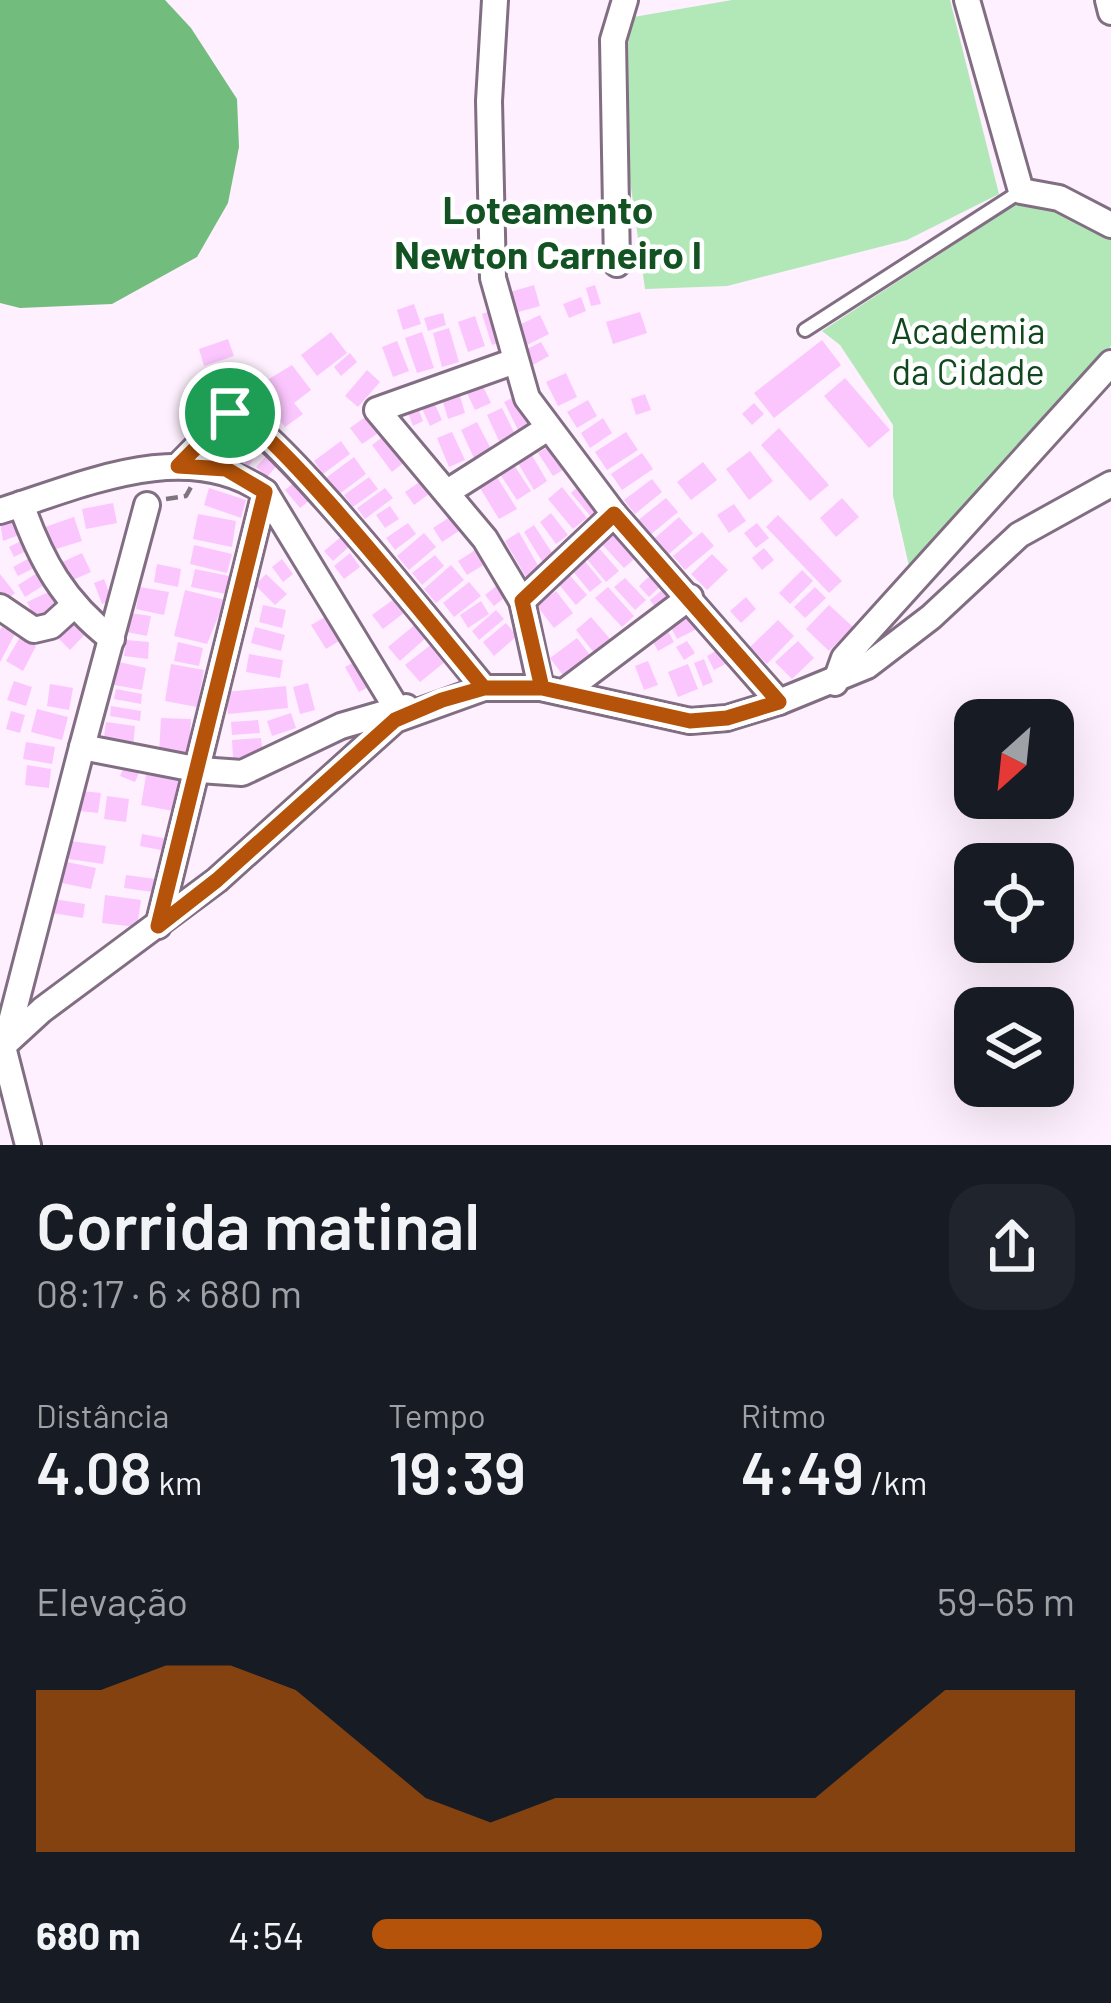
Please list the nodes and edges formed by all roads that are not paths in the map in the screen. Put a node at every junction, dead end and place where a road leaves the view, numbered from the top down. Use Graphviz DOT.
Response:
graph roads {
  1 [pos="495,0"];
  2 [pos="625,0"];
  3 [pos="967,0"];
  4 [pos="1108,0"];
  5 [pos="1111,12"];
  6 [pos="1021,191"];
  7 [pos="1111,225"];
  8 [pos="617,264"];
  9 [pos="805,330"];
  10 [pos="512,362"];
  11 [pos="1111,363"];
  12 [pos="548,428"];
  13 [pos="178,466"];
  14 [pos="1111,484"];
  15 [pos="449,491"];
  16 [pos="265,492"];
  17 [pos="147,505"];
  18 [pos="11,507"];
  19 [pos="614,514"];
  20 [pos="984,568"];
  21 [pos="907,586"];
  22 [pos="691,597"];
  23 [pos="522,601"];
  24 [pos="73,606"];
  25 [pos="0,607"];
  26 [pos="112,640"];
  27 [pos="835,683"];
  28 [pos="484,688"];
  29 [pos="553,690"];
  30 [pos="779,702"];
  31 [pos="396,715"];
  32 [pos="82,747"];
  33 [pos="200,770"];
  34 [pos="158,926"];
  35 [pos="3,1039"];
  36 [pos="28,1145"];
  1 -- 10 [label="street"];
  2 -- 8 [label="street"];
  3 -- 6 [label="street"];
  4 -- 5 [label="street"];
  6 -- 7 [label="street"];
  6 -- 9 [label="lane"];
  10 -- 12 [label="street"];
  10 -- 15 [label="street"];
  11 -- 21 [label="street"];
  12 -- 15 [label="street"];
  12 -- 19 [label="street"];
  13 -- 16 [label="street"];
  13 -- 18 [label="street"];
  13 -- 28 [label="street"];
  14 -- 20 [label="street"];
  15 -- 23 [label="street"];
  16 -- 31 [label="street"];
  16 -- 33 [label="street"];
  17 -- 26 [label="street"];
  18 -- 24 [label="street"];
  19 -- 22 [label="street"];
  19 -- 23 [label="street"];
  20 -- 21 [label="street"];
  20 -- 27 [label="street"];
  21 -- 27 [label="street"];
  22 -- 29 [label="street"];
  22 -- 30 [label="street"];
  23 -- 29 [label="street"];
  24 -- 25 [label="street"];
  24 -- 26 [label="street"];
  26 -- 32 [label="street"];
  27 -- 30 [label="street"];
  28 -- 29 [label="street"];
  28 -- 31 [label="street"];
  29 -- 30 [label="street"];
  31 -- 33 [label="street"];
  31 -- 34 [label="street"];
  32 -- 33 [label="street"];
  32 -- 35 [label="street"];
  33 -- 34 [label="street"];
  34 -- 35 [label="street"];
  35 -- 36 [label="street"];
}
